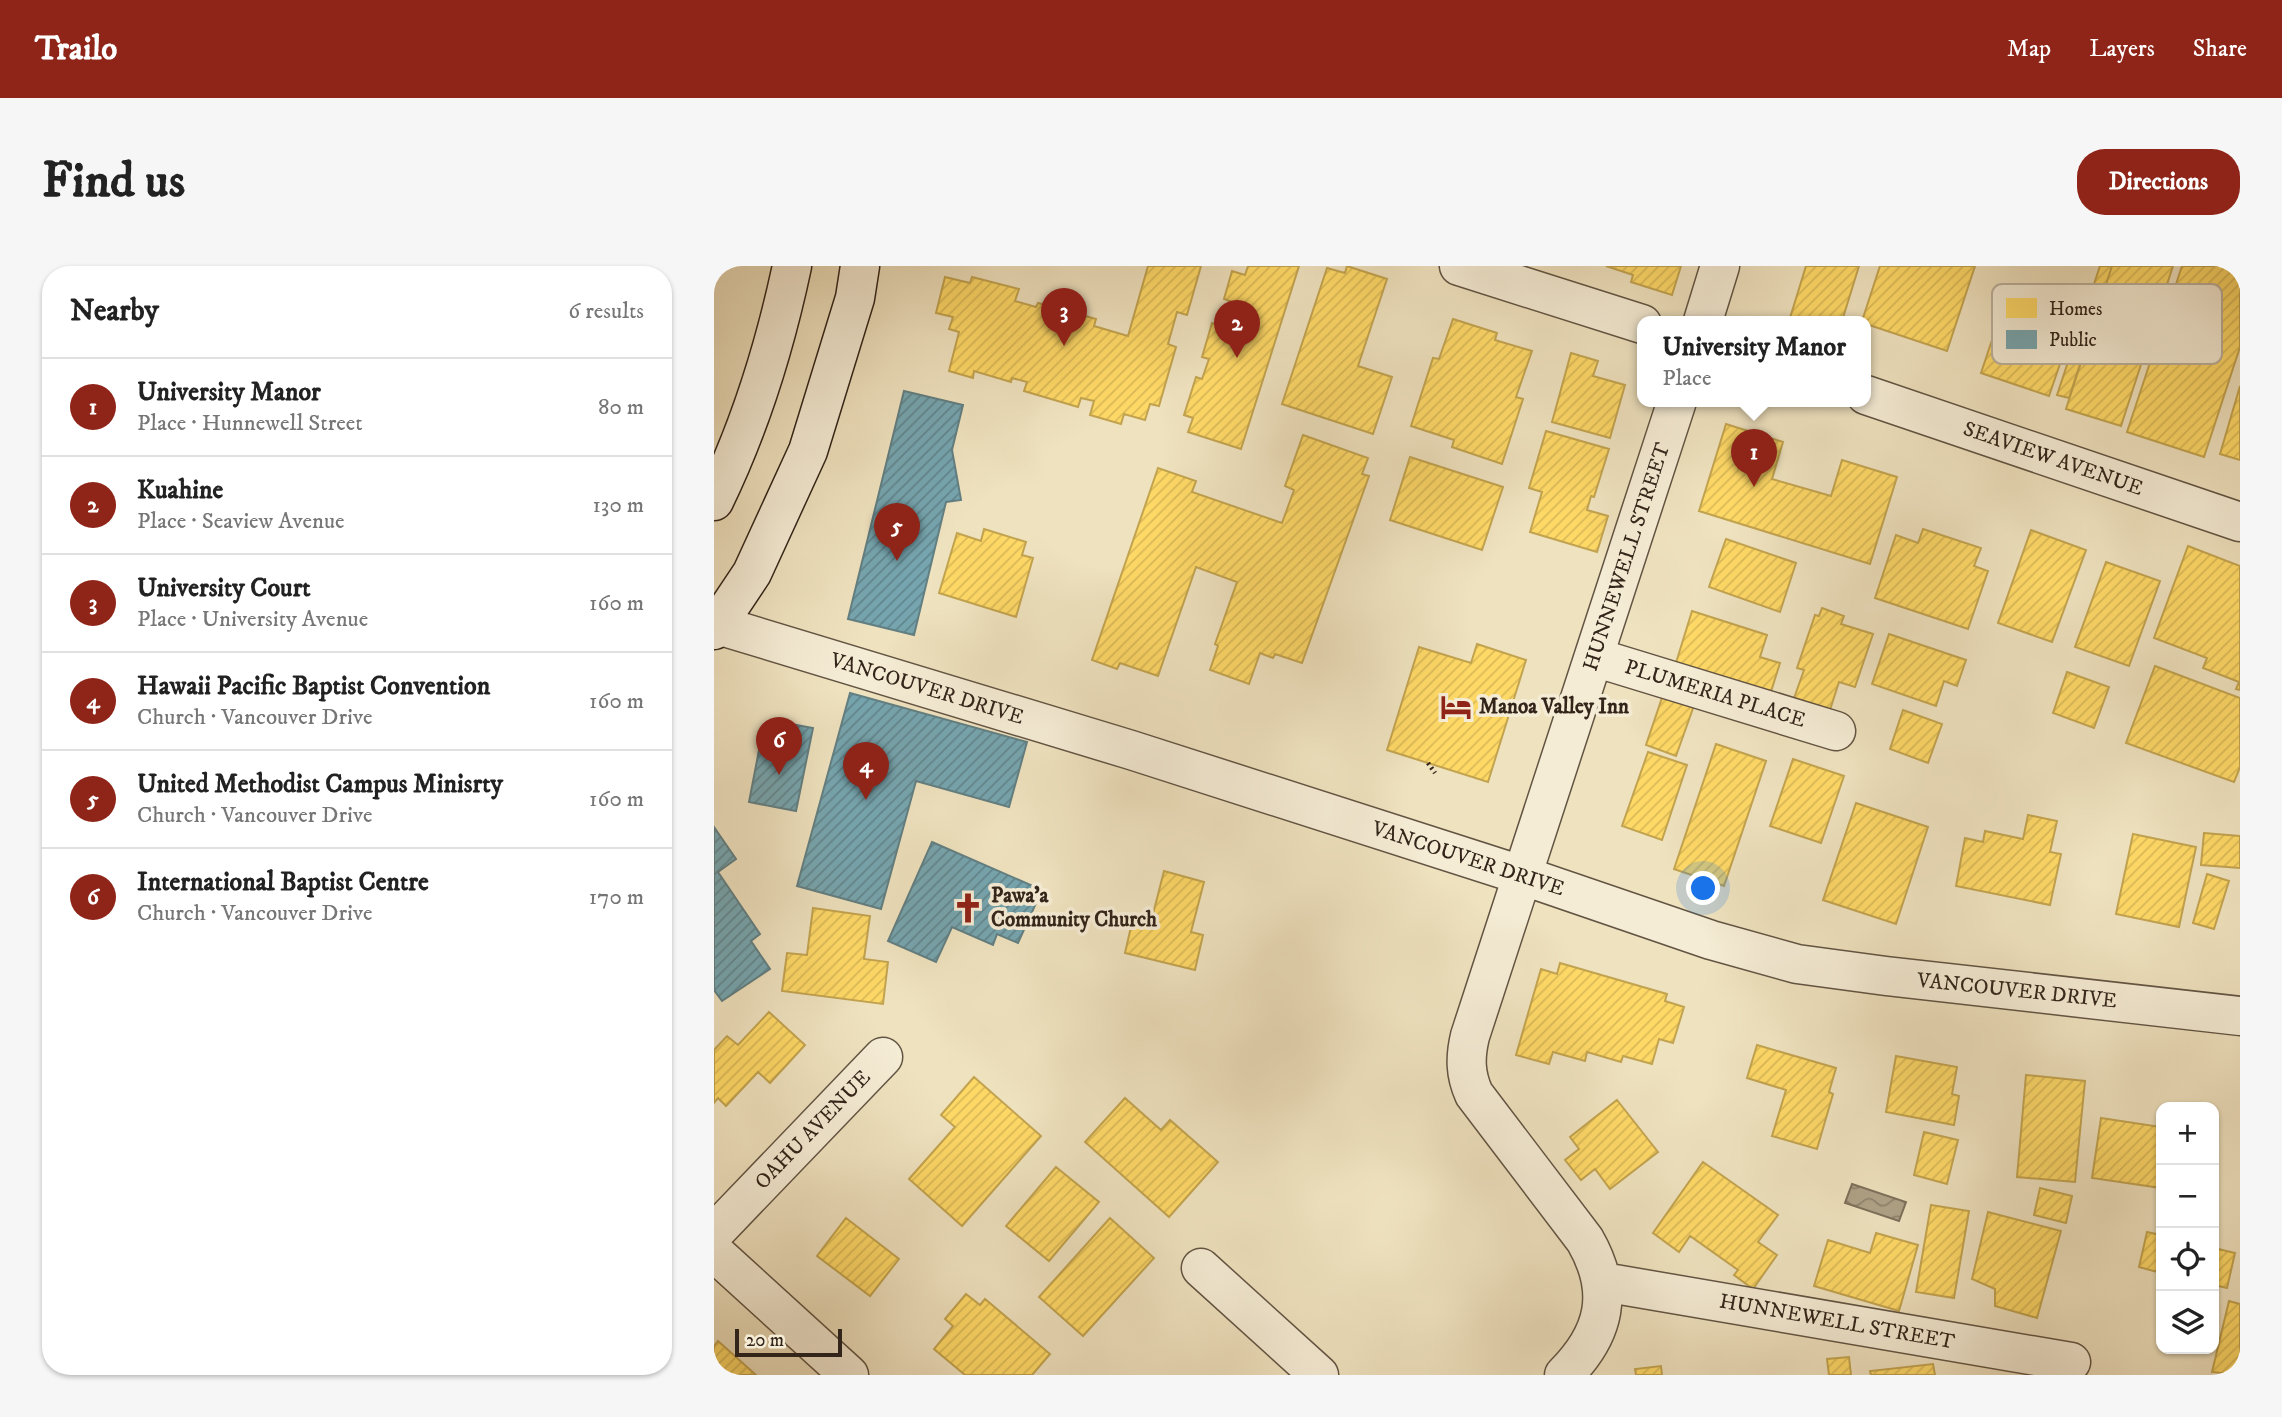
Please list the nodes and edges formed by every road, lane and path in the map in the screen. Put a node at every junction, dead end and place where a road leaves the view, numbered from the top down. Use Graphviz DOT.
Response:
graph roads {
  1 [pos="792,266"];
  2 [pos="860,266"];
  3 [pos="1459,266"];
  4 [pos="1720,266"];
  5 [pos="1705,316"];
  6 [pos="1637,322"];
  7 [pos="1871,397"];
  8 [pos="1676,407"];
  9 [pos="714,500"];
  10 [pos="2240,522"];
  11 [pos="715,626"];
  12 [pos="1594,657"];
  13 [pos="1836,731"];
  14 [pos="1429,763"];
  15 [pos="1435,773"];
  16 [pos="1524,876"];
  17 [pos="2240,1016"];
  18 [pos="883,1057"];
  19 [pos="714,1233"];
  20 [pos="714,1252"];
  21 [pos="1201,1268"];
  22 [pos="1603,1282"];
  23 [pos="2071,1362"];
  24 [pos="849,1375"];
  25 [pos="1319,1375"];
  26 [pos="1564,1375"];
  1 -- 9 [label="street"];
  2 -- 11 [label="street"];
  3 -- 6 [label="street"];
  4 -- 5 [label="street"];
  7 -- 10 [label="street, SEAVIEW AVENUE"];
  8 -- 12 [label="street, HUNNEWELL STREET"];
  11 -- 16 [label="street, VANCOUVER DRIVE"];
  12 -- 13 [label="street, PLUMERIA PLACE"];
  12 -- 16 [label="street, HUNNEWELL STREET"];
  14 -- 15 [label="path"];
  16 -- 17 [label="street, VANCOUVER DRIVE"];
  16 -- 22 [label="street, HUNNEWELL STREET"];
  18 -- 19 [label="street, OAHU AVENUE"];
  20 -- 24 [label="street"];
  21 -- 25 [label="street"];
  22 -- 23 [label="street, HUNNEWELL STREET"];
  22 -- 26 [label="street, HUNNEWELL STREET"];
}
